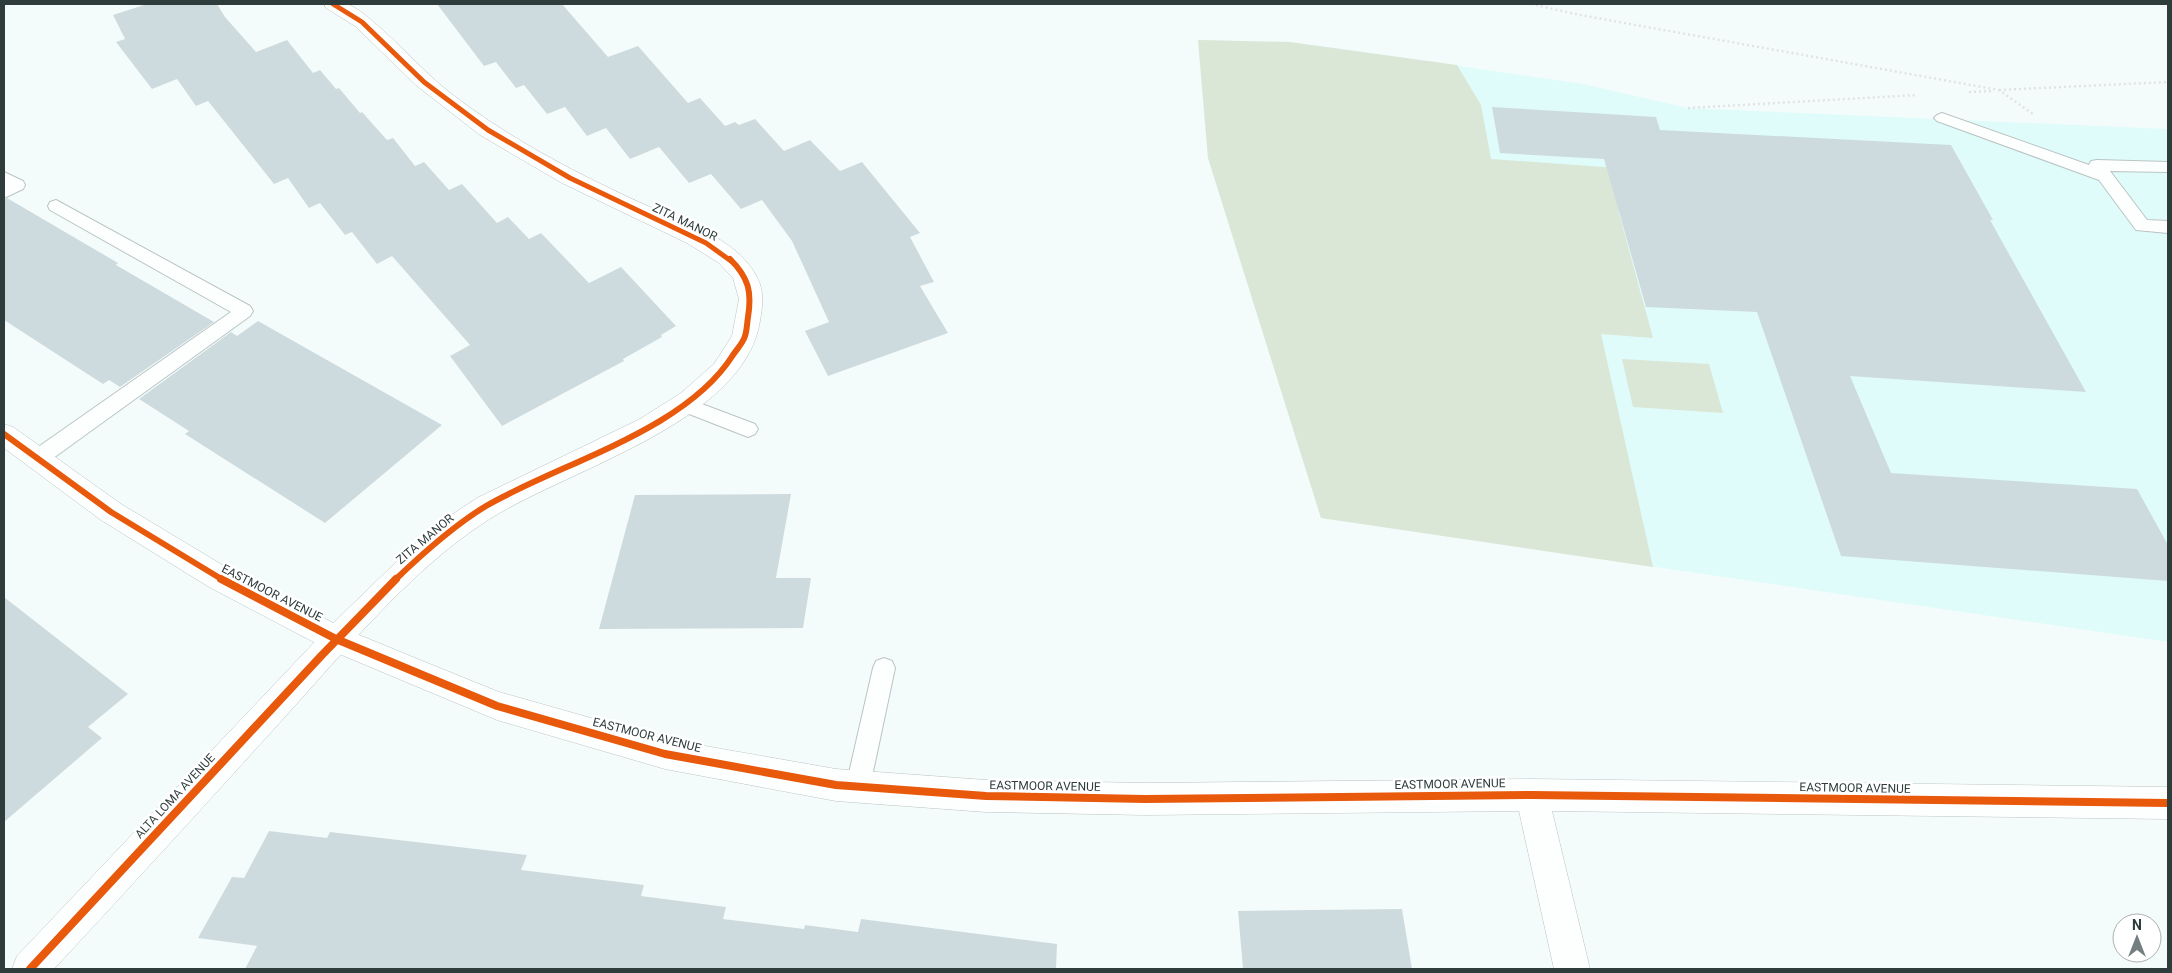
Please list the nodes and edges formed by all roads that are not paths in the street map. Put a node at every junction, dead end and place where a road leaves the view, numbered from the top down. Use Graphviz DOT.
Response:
graph roads {
  1 [pos="333,4"];
  2 [pos="1942,118"];
  3 [pos="2168,167"];
  4 [pos="2105,176"];
  5 [pos="4,177"];
  6 [pos="4,193"];
  7 [pos="56,206"];
  8 [pos="2168,227"];
  9 [pos="686,405"];
  10 [pos="748,429"];
  11 [pos="4,434"];
  12 [pos="38,458"];
  13 [pos="336,639"];
  14 [pos="884,668"];
  15 [pos="858,786"];
  16 [pos="1532,794"];
  17 [pos="2168,803"];
  18 [pos="30,969"];
  19 [pos="1572,969"];
  1 -- 9 [label="street, ZITA MANOR"];
  2 -- 4 [label="lane"];
  3 -- 4 [label="lane"];
  4 -- 8 [label="lane"];
  5 -- 6 [label="lane"];
  7 -- 12 [label="lane"];
  9 -- 10 [label="lane"];
  9 -- 13 [label="street, ZITA MANOR"];
  11 -- 12 [label="street, EASTMOOR AVENUE"];
  12 -- 13 [label="street, EASTMOOR AVENUE"];
  13 -- 15 [label="street, EASTMOOR AVENUE"];
  13 -- 18 [label="street, ALTA LOMA AVENUE"];
  14 -- 15 [label="lane"];
  15 -- 16 [label="street, EASTMOOR AVENUE"];
  16 -- 17 [label="street, EASTMOOR AVENUE"];
  16 -- 19 [label="street"];
}
